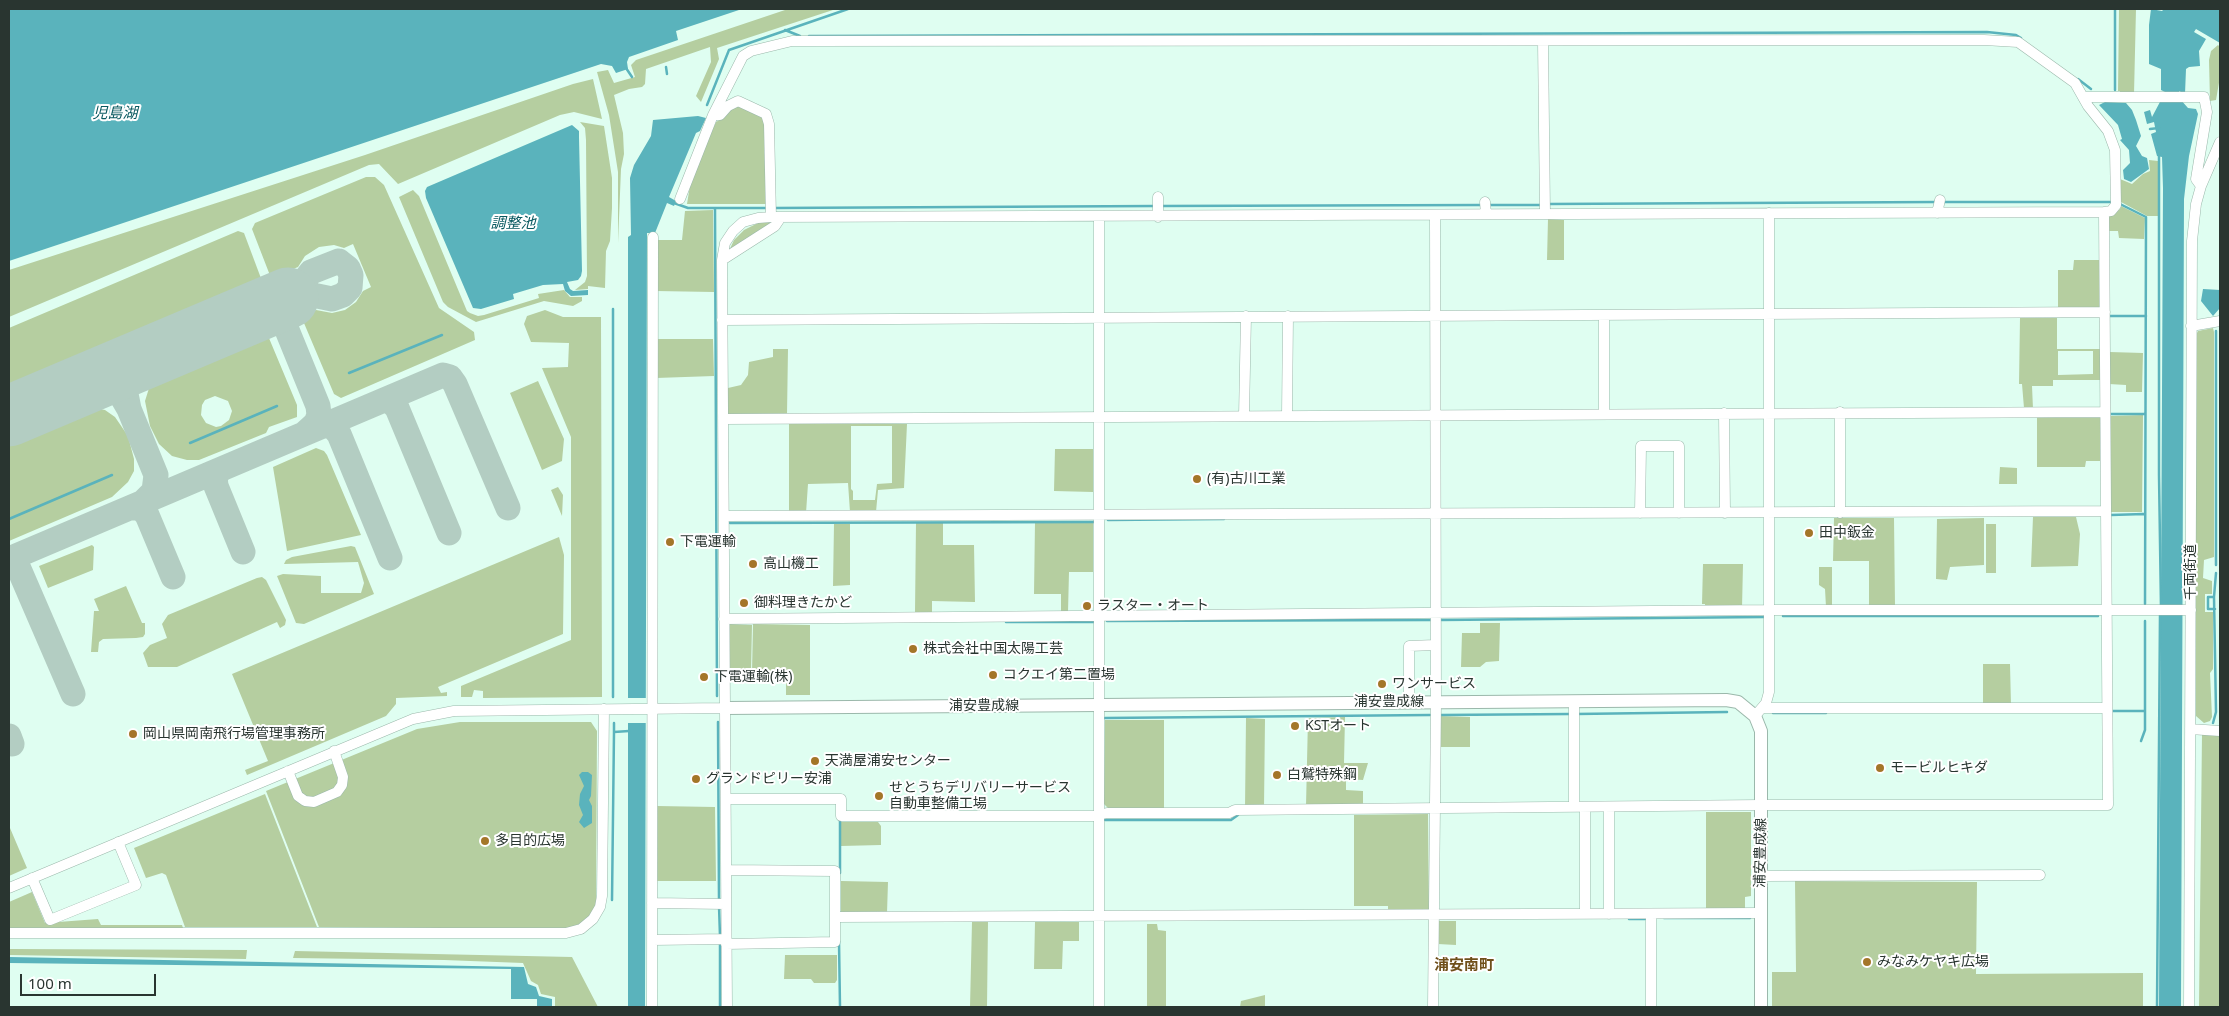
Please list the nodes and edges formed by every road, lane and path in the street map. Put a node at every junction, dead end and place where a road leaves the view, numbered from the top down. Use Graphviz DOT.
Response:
graph roads {
  1 [pos="1544,41"];
  2 [pos="2084,97"];
  3 [pos="713,115"];
  4 [pos="2220,142"];
  5 [pos="2201,186"];
  6 [pos="680,199"];
  7 [pos="1545,208"];
  8 [pos="2104,212"];
  9 [pos="773,213"];
  10 [pos="1769,213"];
  11 [pos="1435,215"];
  12 [pos="1099,217"];
  13 [pos="653,237"];
  14 [pos="722,260"];
  15 [pos="2104,312"];
  16 [pos="1769,314"];
  17 [pos="1435,315"];
  18 [pos="1604,315"];
  19 [pos="1246,316"];
  20 [pos="1288,316"];
  21 [pos="1100,317"];
  22 [pos="722,320"];
  23 [pos="2220,322"];
  24 [pos="2191,326"];
  25 [pos="1768,412"];
  26 [pos="2105,412"];
  27 [pos="1724,413"];
  28 [pos="1604,414"];
  29 [pos="1840,414"];
  30 [pos="1435,415"];
  31 [pos="1244,416"];
  32 [pos="1287,416"];
  33 [pos="1100,417"];
  34 [pos="723,419"];
  35 [pos="2105,511"];
  36 [pos="1640,513"];
  37 [pos="1679,513"];
  38 [pos="1725,513"];
  39 [pos="1769,513"];
  40 [pos="1840,513"];
  41 [pos="1435,514"];
  42 [pos="724,516"];
  43 [pos="1100,516"];
  44 [pos="1769,610"];
  45 [pos="2106,610"];
  46 [pos="2187,610"];
  47 [pos="1435,614"];
  48 [pos="1101,617"];
  49 [pos="724,619"];
  50 [pos="1435,646"];
  51 [pos="1409,702"];
  52 [pos="1436,702"];
  53 [pos="1100,705"];
  54 [pos="725,708"];
  55 [pos="2106,708"];
  56 [pos="604,709"];
  57 [pos="650,709"];
  58 [pos="1574,709"];
  59 [pos="1759,712"];
  60 [pos="2190,729"];
  61 [pos="2220,731"];
  62 [pos="334,751"];
  63 [pos="288,771"];
  64 [pos="726,799"];
  65 [pos="1762,805"];
  66 [pos="1574,807"];
  67 [pos="1585,807"];
  68 [pos="1609,807"];
  69 [pos="1434,808"];
  70 [pos="1100,814"];
  71 [pos="118,842"];
  72 [pos="726,870"];
  73 [pos="2040,875"];
  74 [pos="1761,876"];
  75 [pos="32,878"];
  76 [pos="9,888"];
  77 [pos="652,904"];
  78 [pos="721,904"];
  79 [pos="1585,914"];
  80 [pos="1609,914"];
  81 [pos="1651,914"];
  82 [pos="1760,914"];
  83 [pos="1434,915"];
  84 [pos="1099,916"];
  85 [pos="834,917"];
  86 [pos="9,933"];
  87 [pos="652,940"];
  88 [pos="723,941"];
  89 [pos="652,1007"];
  90 [pos="727,1007"];
  91 [pos="1099,1007"];
  92 [pos="1433,1007"];
  93 [pos="1651,1007"];
  94 [pos="1761,1007"];
  95 [pos="2189,1007"];
  1 -- 2 [label="street"];
  1 -- 3 [label="street"];
  1 -- 7 [label="street"];
  2 -- 5 [label="street"];
  2 -- 8 [label="street"];
  3 -- 6 [label="street"];
  3 -- 9 [label="street"];
  4 -- 5 [label="street, 千両街道"];
  5 -- 24 [label="street, 千両街道"];
  7 -- 10 [label="street"];
  7 -- 11 [label="street"];
  8 -- 10 [label="street"];
  8 -- 15 [label="street"];
  9 -- 12 [label="street"];
  9 -- 14 [label="street"];
  9 -- 14 [label="street"];
  10 -- 16 [label="street"];
  11 -- 12 [label="street"];
  11 -- 17 [label="street"];
  12 -- 21 [label="street"];
  13 -- 57 [label="street"];
  14 -- 22 [label="street"];
  15 -- 16 [label="street"];
  15 -- 26 [label="street"];
  16 -- 18 [label="street"];
  16 -- 25 [label="street"];
  17 -- 18 [label="street"];
  17 -- 20 [label="street"];
  17 -- 30 [label="street"];
  18 -- 28 [label="street"];
  19 -- 20 [label="street"];
  19 -- 21 [label="street"];
  19 -- 31 [label="street"];
  20 -- 32 [label="street"];
  21 -- 22 [label="street"];
  21 -- 33 [label="street"];
  22 -- 34 [label="street"];
  23 -- 24 [label="street"];
  24 -- 46 [label="street, 千両街道"];
  25 -- 27 [label="street"];
  25 -- 29 [label="street"];
  25 -- 39 [label="street"];
  26 -- 29 [label="street"];
  26 -- 35 [label="street"];
  27 -- 28 [label="street"];
  27 -- 38 [label="street"];
  28 -- 30 [label="street"];
  29 -- 40 [label="street"];
  30 -- 32 [label="street"];
  30 -- 41 [label="street"];
  31 -- 32 [label="street"];
  31 -- 33 [label="street"];
  33 -- 34 [label="street"];
  33 -- 43 [label="street"];
  34 -- 42 [label="street"];
  35 -- 40 [label="street"];
  35 -- 45 [label="street"];
  36 -- 37 [label="street"];
  36 -- 37 [label="street"];
  36 -- 41 [label="street"];
  37 -- 38 [label="street"];
  38 -- 39 [label="street"];
  39 -- 40 [label="street"];
  39 -- 44 [label="street"];
  41 -- 43 [label="street"];
  41 -- 47 [label="street"];
  42 -- 43 [label="street"];
  42 -- 49 [label="street"];
  43 -- 48 [label="street"];
  44 -- 45 [label="street"];
  44 -- 47 [label="street"];
  44 -- 59 [label="street"];
  45 -- 46 [label="street"];
  45 -- 55 [label="street"];
  46 -- 60 [label="street, 千両街道"];
  47 -- 48 [label="street"];
  47 -- 50 [label="street"];
  48 -- 49 [label="street"];
  48 -- 53 [label="street"];
  49 -- 54 [label="street"];
  50 -- 51 [label="street"];
  50 -- 52 [label="street"];
  51 -- 52 [label="main road, 浦安豊成線"];
  51 -- 53 [label="main road, 浦安豊成線"];
  52 -- 58 [label="main road, 浦安豊成線"];
  52 -- 69 [label="street"];
  53 -- 54 [label="main road, 浦安豊成線"];
  53 -- 70 [label="street"];
  54 -- 57 [label="street"];
  54 -- 64 [label="street"];
  55 -- 59 [label="street"];
  55 -- 65 [label="street"];
  56 -- 57 [label="street"];
  56 -- 62 [label="street"];
  56 -- 86 [label="street"];
  57 -- 77 [label="street"];
  58 -- 59 [label="main road, 浦安豊成線"];
  58 -- 66 [label="street"];
  59 -- 65 [label="main road, 浦安豊成線"];
  60 -- 61 [label="street"];
  60 -- 95 [label="street, 千両街道"];
  62 -- 63 [label="street"];
  62 -- 63 [label="street"];
  63 -- 71 [label="street"];
  64 -- 70 [label="street"];
  64 -- 72 [label="street"];
  65 -- 68 [label="street"];
  65 -- 74 [label="main road, 浦安豊成線"];
  66 -- 67 [label="street"];
  66 -- 69 [label="street"];
  67 -- 68 [label="street"];
  67 -- 79 [label="street"];
  68 -- 80 [label="street"];
  69 -- 70 [label="street"];
  69 -- 83 [label="street"];
  70 -- 84 [label="street"];
  71 -- 75 [label="street"];
  71 -- 75 [label="street"];
  72 -- 78 [label="street"];
  72 -- 85 [label="street"];
  73 -- 74 [label="street"];
  74 -- 82 [label="main road, 浦安豊成線"];
  75 -- 76 [label="street"];
  77 -- 78 [label="street"];
  77 -- 87 [label="street"];
  78 -- 88 [label="street"];
  79 -- 80 [label="street"];
  79 -- 83 [label="street"];
  80 -- 81 [label="street"];
  81 -- 82 [label="street"];
  81 -- 93 [label="street"];
  82 -- 94 [label="main road, 浦安豊成線"];
  83 -- 84 [label="street"];
  83 -- 92 [label="street"];
  84 -- 85 [label="street"];
  84 -- 91 [label="street"];
  85 -- 88 [label="street"];
  87 -- 88 [label="street"];
  87 -- 89 [label="street"];
  88 -- 90 [label="street"];
}
